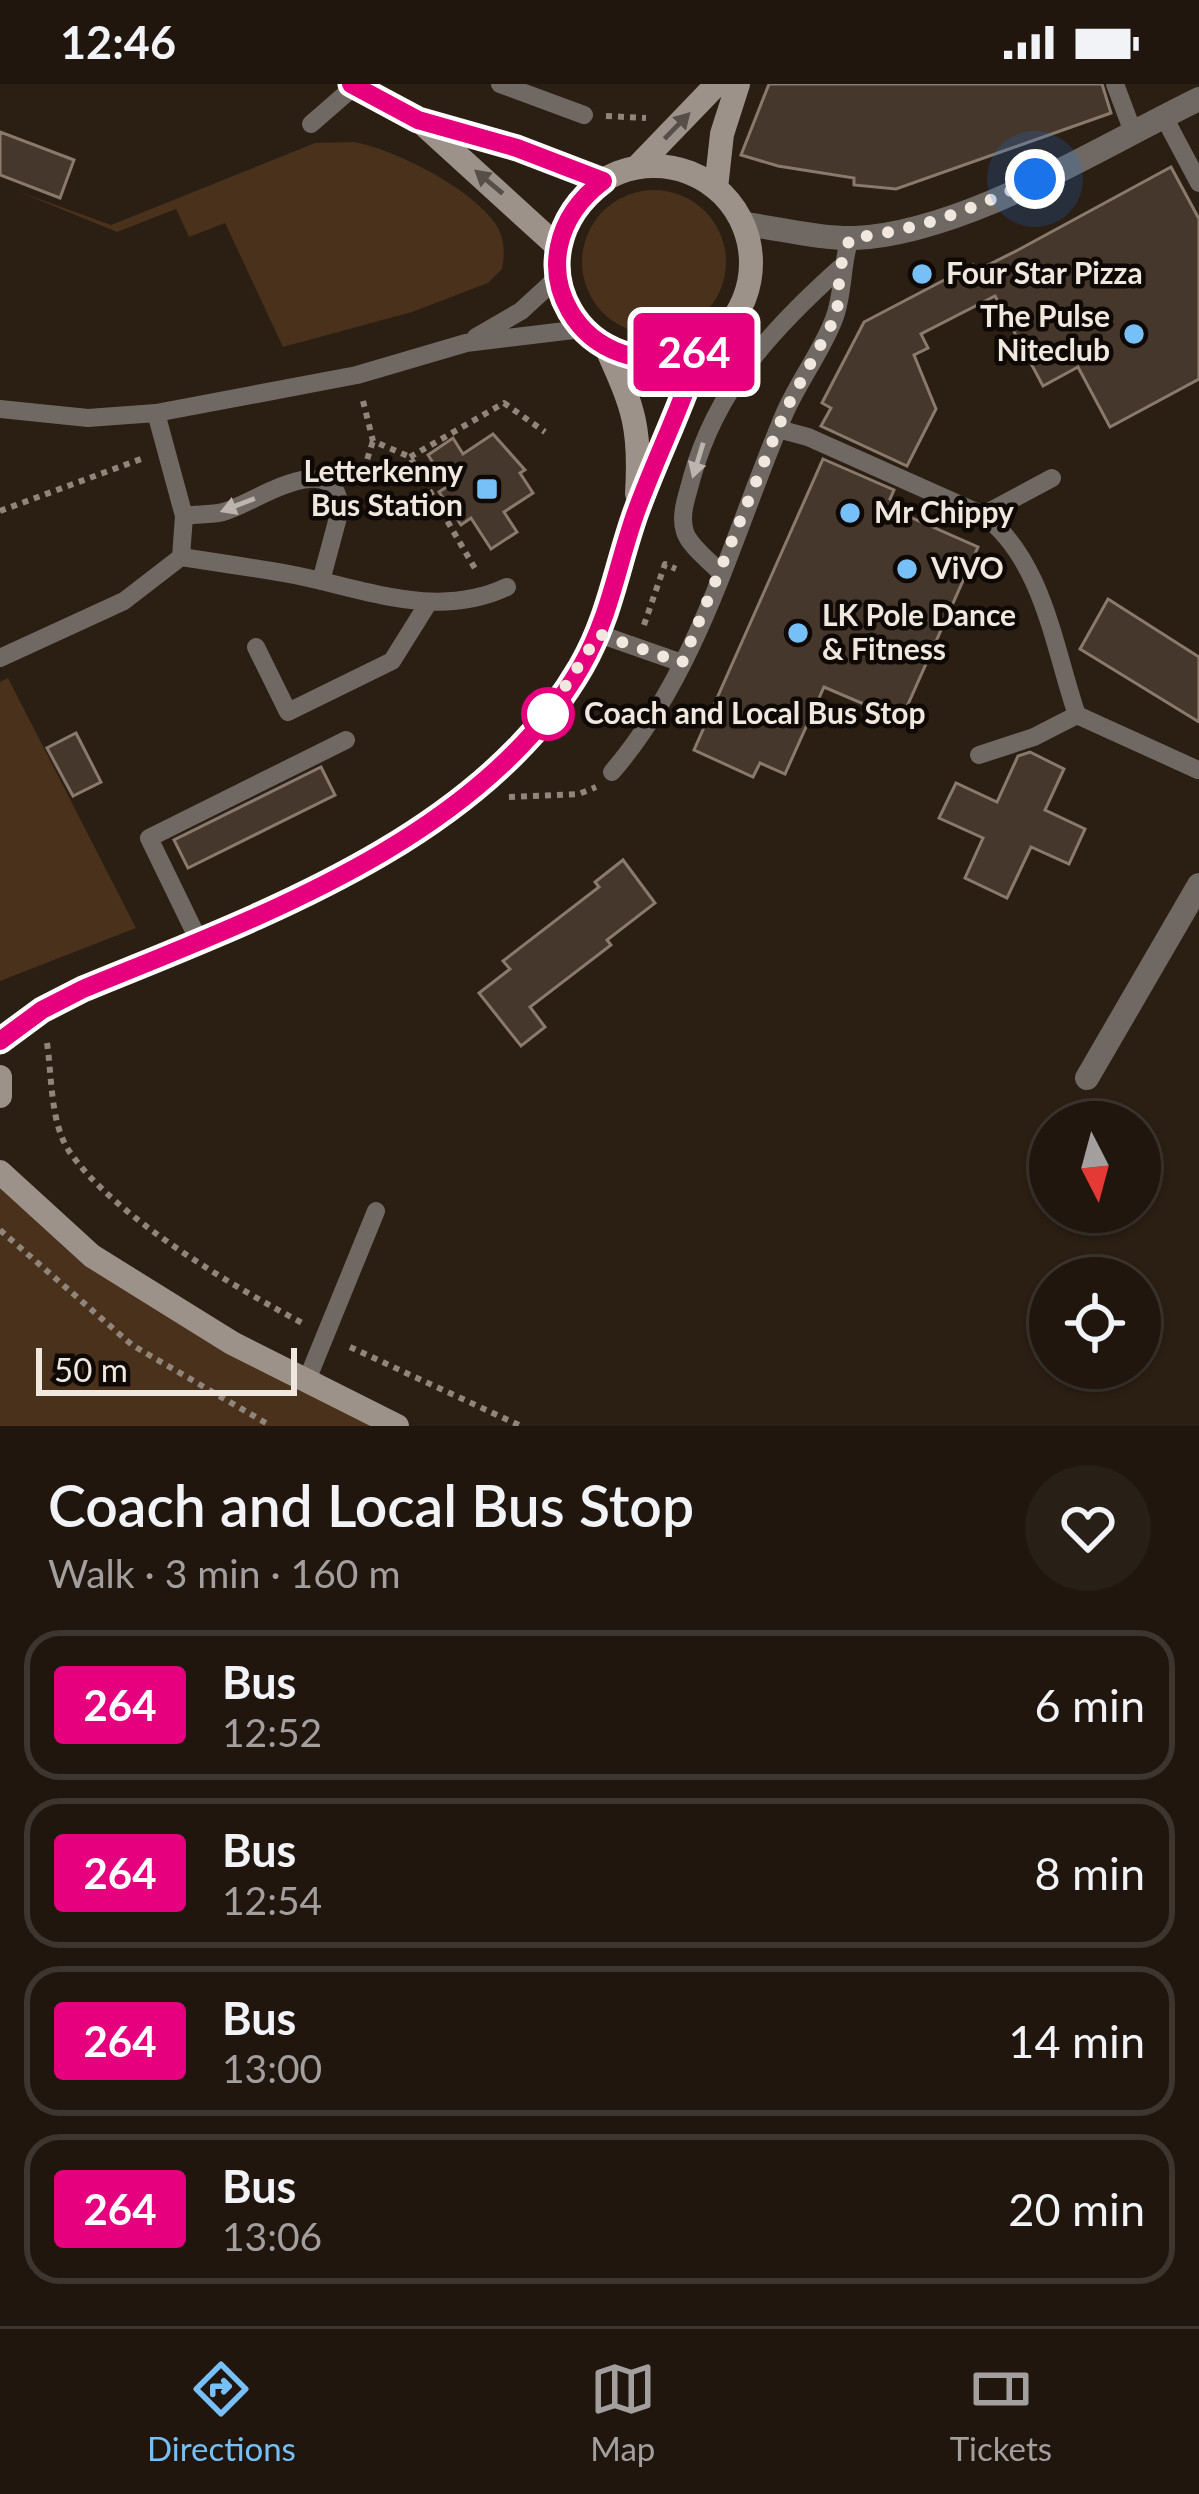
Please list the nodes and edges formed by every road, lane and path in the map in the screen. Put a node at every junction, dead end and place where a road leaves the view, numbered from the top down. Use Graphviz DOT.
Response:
graph roads {
  1 [pos="354,84"];
  2 [pos="500,84"];
  3 [pos="717,84"];
  4 [pos="738,84"];
  5 [pos="1115,84"];
  6 [pos="1199,100"];
  7 [pos="584,115"];
  8 [pos="1164,116"];
  9 [pos="683,119"];
  10 [pos="418,120"];
  11 [pos="311,124"];
  12 [pos="1133,132"];
  13 [pos="637,167"];
  14 [pos="603,181"];
  15 [pos="1199,183"];
  16 [pos="716,188"];
  17 [pos="744,224"];
  18 [pos="850,238"];
  19 [pos="558,247"];
  20 [pos="840,268"];
  21 [pos="557,277"];
  22 [pos="582,329"];
  23 [pos="466,343"];
  24 [pos="607,349"];
  25 [pos="700,350"];
  26 [pos="357,375"];
  27 [pos="0,409"];
  28 [pos="156,413"];
  29 [pos="778,429"];
  30 [pos="545,432"];
  31 [pos="373,440"];
  32 [pos="168,454"];
  33 [pos="410,457"];
  34 [pos="1052,478"];
  35 [pos="339,498"];
  36 [pos="0,511"];
  37 [pos="635,514"];
  38 [pos="983,515"];
  39 [pos="184,516"];
  40 [pos="182,557"];
  41 [pos="680,571"];
  42 [pos="721,573"];
  43 [pos="321,581"];
  44 [pos="507,587"];
  45 [pos="485,597"];
  46 [pos="428,604"];
  47 [pos="599,634"];
  48 [pos="256,647"];
  49 [pos="637,647"];
  50 [pos="0,658"];
  51 [pos="682,663"];
  52 [pos="1076,716"];
  53 [pos="346,740"];
  54 [pos="979,755"];
  55 [pos="1198,770"];
  56 [pos="612,772"];
  57 [pos="465,798"];
  58 [pos="1199,885"];
  59 [pos="198,940"];
  60 [pos="42,1010"];
  61 [pos="0,1041"];
  62 [pos="0,1077"];
  63 [pos="1087,1078"];
  64 [pos="0,1096"];
  65 [pos="0,1172"];
  66 [pos="376,1210"];
  67 [pos="0,1230"];
  68 [pos="326,1336"];
  69 [pos="307,1380"];
  70 [pos="271,1426"];
  71 [pos="398,1426"];
  72 [pos="520,1426"];
  1 -- 10 [label="main road"];
  1 -- 11 [label="lane"];
  2 -- 7 [label="lane"];
  3 -- 9 [label="main road"];
  4 -- 16 [label="main road"];
  5 -- 12 [label="lane"];
  6 -- 8 [label="street"];
  7 -- 9 [label="path"];
  8 -- 12 [label="street"];
  8 -- 15 [label="lane"];
  13 -- 9 [label="main road, one-way"];
  10 -- 14 [label="main road"];
  19 -- 10 [label="main road, one-way"];
  12 -- 18 [label="street"];
  13 -- 14 [label="main road"];
  13 -- 16 [label="main road"];
  14 -- 19 [label="main road"];
  16 -- 17 [label="main road"];
  17 -- 18 [label="street"];
  17 -- 25 [label="main road"];
  18 -- 20 [label="lane"];
  19 -- 21 [label="main road"];
  20 -- 29 [label="lane"];
  20 -- 42 [label="lane, one-way"];
  21 -- 22 [label="main road"];
  21 -- 23 [label="lane"];
  22 -- 23 [label="lane"];
  22 -- 24 [label="main road"];
  23 -- 26 [label="lane"];
  24 -- 25 [label="main road"];
  24 -- 37 [label="main road"];
  25 -- 37 [label="main road"];
  26 -- 28 [label="lane"];
  26 -- 31 [label="path"];
  27 -- 28 [label="lane"];
  28 -- 32 [label="lane"];
  29 -- 38 [label="lane"];
  29 -- 42 [label="lane"];
  30 -- 33 [label="path"];
  31 -- 33 [label="path"];
  31 -- 35 [label="path"];
  32 -- 36 [label="path"];
  32 -- 39 [label="lane"];
  33 -- 45 [label="path"];
  34 -- 38 [label="lane"];
  35 -- 39 [label="lane, one-way"];
  35 -- 43 [label="lane"];
  37 -- 47 [label="main road"];
  38 -- 52 [label="lane"];
  39 -- 40 [label="lane"];
  40 -- 43 [label="lane"];
  40 -- 50 [label="lane"];
  41 -- 49 [label="path"];
  42 -- 51 [label="lane"];
  43 -- 46 [label="lane"];
  44 -- 45 [label="lane"];
  45 -- 46 [label="lane"];
  46 -- 48 [label="lane"];
  47 -- 49 [label="lane"];
  47 -- 57 [label="main road"];
  49 -- 51 [label="lane"];
  51 -- 56 [label="lane"];
  52 -- 54 [label="lane"];
  52 -- 55 [label="lane"];
  53 -- 59 [label="lane"];
  56 -- 57 [label="path"];
  57 -- 59 [label="main road"];
  58 -- 63 [label="street"];
  59 -- 60 [label="main road"];
  60 -- 61 [label="main road"];
  60 -- 68 [label="path"];
  62 -- 64 [label="main road"];
  65 -- 69 [label="main road"];
  66 -- 68 [label="lane"];
  67 -- 70 [label="path"];
  68 -- 69 [label="lane"];
  68 -- 72 [label="path"];
  69 -- 71 [label="main road"];
}
